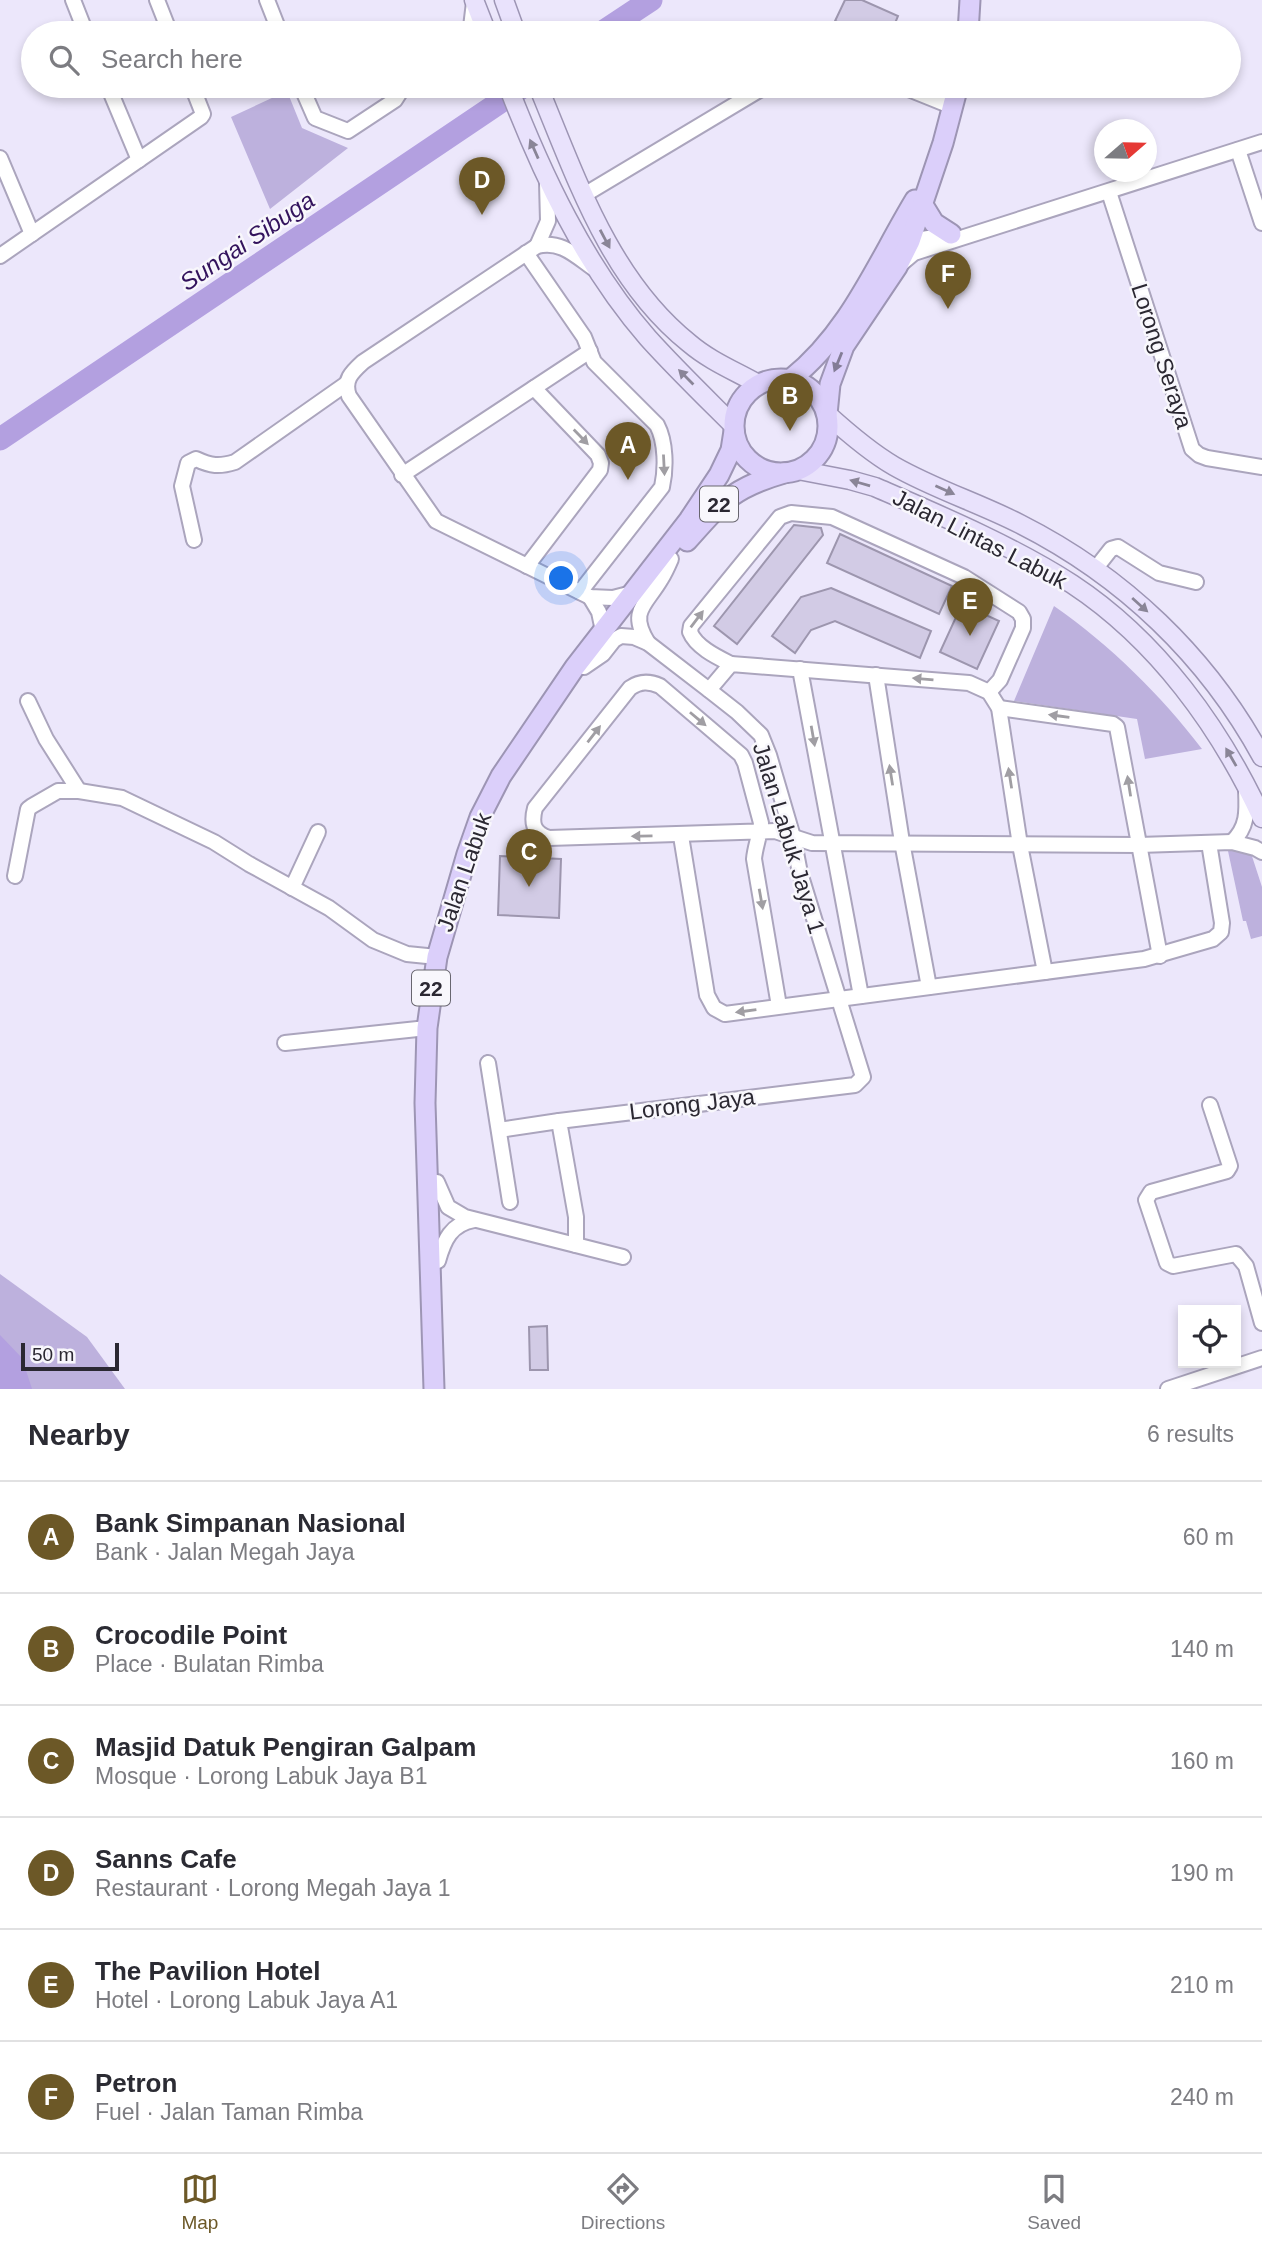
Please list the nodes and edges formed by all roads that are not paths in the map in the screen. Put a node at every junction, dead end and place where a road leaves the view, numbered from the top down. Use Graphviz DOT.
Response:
graph roads {
  1 [pos="73,0"];
  2 [pos="157,0"];
  3 [pos="267,0"];
  4 [pos="504,0"];
  5 [pos="970,0"];
  6 [pos="474,1"];
  7 [pos="81,21"];
  8 [pos="165,21"];
  9 [pos="275,21"];
  10 [pos="470,21"];
  11 [pos="482,21"];
  12 [pos="512,21"];
  13 [pos="969,21"];
  14 [pos="113,98"];
  15 [pos="196,98"];
  16 [pos="306,98"];
  17 [pos="396,98"];
  18 [pos="513,98"];
  19 [pos="543,98"];
  20 [pos="746,98"];
  21 [pos="931,98"];
  22 [pos="955,98"];
  23 [pos="953,107"];
  24 [pos="1262,142"];
  25 [pos="1238,150"];
  26 [pos="0,158"];
  27 [pos="139,160"];
  28 [pos="930,176"];
  29 [pos="546,178"];
  30 [pos="1109,192"];
  31 [pos="584,195"];
  32 [pos="923,205"];
  33 [pos="1262,223"];
  34 [pos="992,227"];
  35 [pos="32,234"];
  36 [pos="951,234"];
  37 [pos="910,241"];
  38 [pos="531,250"];
  39 [pos="0,256"];
  40 [pos="897,267"];
  41 [pos="600,273"];
  42 [pos="864,294"];
  43 [pos="590,351"];
  44 [pos="791,379"];
  45 [pos="346,384"];
  46 [pos="758,384"];
  47 [pos="534,388"];
  48 [pos="827,414"];
  49 [pos="734,428"];
  50 [pos="1262,467"];
  51 [pos="791,472"];
  52 [pos="402,475"];
  53 [pos="194,540"];
  54 [pos="671,559"];
  55 [pos="527,566"];
  56 [pos="1096,568"];
  57 [pos="1196,582"];
  58 [pos="632,593"];
  59 [pos="585,595"];
  60 [pos="603,631"];
  61 [pos="648,643"];
  62 [pos="731,664"];
  63 [pos="584,667"];
  64 [pos="800,669"];
  65 [pos="876,675"];
  66 [pos="709,690"];
  67 [pos="989,692"];
  68 [pos="28,701"];
  69 [pos="999,708"];
  70 [pos="1262,757"];
  71 [pos="1246,784"];
  72 [pos="79,791"];
  73 [pos="1262,818"];
  74 [pos="318,832"];
  75 [pos="760,832"];
  76 [pos="681,836"];
  77 [pos="793,837"];
  78 [pos="832,842"];
  79 [pos="902,842"];
  80 [pos="1231,842"];
  81 [pos="1209,843"];
  82 [pos="1020,845"];
  83 [pos="1139,845"];
  84 [pos="1262,852"];
  85 [pos="15,876"];
  86 [pos="292,888"];
  87 [pos="1160,956"];
  88 [pos="437,957"];
  89 [pos="1045,972"];
  90 [pos="929,987"];
  91 [pos="861,996"];
  92 [pos="837,999"];
  93 [pos="779,1006"];
  94 [pos="426,1028"];
  95 [pos="285,1043"];
  96 [pos="488,1063"];
  97 [pos="1210,1105"];
  98 [pos="559,1121"];
  99 [pos="499,1130"];
  100 [pos="437,1182"];
  101 [pos="510,1202"];
  102 [pos="475,1220"];
  103 [pos="576,1245"];
  104 [pos="623,1257"];
  105 [pos="438,1261"];
  106 [pos="1262,1324"];
  107 [pos="1262,1358"];
  108 [pos="434,1389"];
  109 [pos="443,1389"];
  110 [pos="1168,1389"];
  1 -- 7 [label="street"];
  2 -- 8 [label="street"];
  3 -- 9 [label="street"];
  4 -- 12 [label="main road"];
  5 -- 13 [label="highway"];
  6 -- 10 [label="street"];
  6 -- 11 [label="main road"];
  14 -- 27 [label="street"];
  15 -- 27 [label="street"];
  16 -- 17 [label="street"];
  29 -- 18 [label="main road, one-way"];
  19 -- 31 [label="main road"];
  20 -- 31 [label="street"];
  21 -- 23 [label="street"];
  22 -- 23 [label="highway"];
  23 -- 28 [label="highway"];
  24 -- 25 [label="street"];
  25 -- 30 [label="street"];
  25 -- 33 [label="street"];
  26 -- 35 [label="street"];
  27 -- 35 [label="street"];
  28 -- 32 [label="highway"];
  28 -- 42 [label="highway"];
  29 -- 38 [label="street"];
  29 -- 41 [label="main road"];
  30 -- 34 [label="street"];
  30 -- 50 [label="street, Lorong Seraya"];
  31 -- 46 [label="main road, one-way"];
  32 -- 36 [label="highway"];
  32 -- 37 [label="highway"];
  34 -- 36 [label="street"];
  34 -- 40 [label="street"];
  35 -- 39 [label="street"];
  36 -- 37 [label="street"];
  37 -- 40 [label="highway"];
  37 -- 42 [label="highway"];
  38 -- 41 [label="street"];
  38 -- 43 [label="street"];
  38 -- 45 [label="street"];
  40 -- 48 [label="highway, one-way"];
  49 -- 41 [label="main road, one-way"];
  42 -- 44 [label="highway"];
  43 -- 47 [label="street"];
  43 -- 59 [label="street, one-way"];
  44 -- 46 [label="highway"];
  44 -- 48 [label="highway"];
  45 -- 52 [label="street"];
  45 -- 53 [label="street"];
  46 -- 49 [label="highway, 22"];
  47 -- 52 [label="street"];
  47 -- 55 [label="street, one-way"];
  48 -- 51 [label="highway, 22"];
  48 -- 56 [label="main road, Jalan Lintas Labuk, one-way"];
  49 -- 51 [label="highway, 22"];
  49 -- 58 [label="highway, Jalan Labuk / 22"];
  51 -- 54 [label="highway, Jalan Labuk / 22"];
  71 -- 51 [label="main road, Jalan Lintas Labuk, one-way"];
  52 -- 55 [label="street"];
  54 -- 61 [label="street"];
  54 -- 63 [label="highway, Jalan Labuk / 22"];
  55 -- 59 [label="street"];
  56 -- 57 [label="street"];
  56 -- 70 [label="main road, Jalan Lintas Labuk, one-way"];
  58 -- 59 [label="street"];
  58 -- 60 [label="highway, Jalan Labuk / 22"];
  59 -- 60 [label="street"];
  60 -- 88 [label="highway, Jalan Labuk / 22"];
  61 -- 63 [label="street"];
  61 -- 66 [label="street, Jalan Labuk Jaya 1"];
  62 -- 64 [label="street"];
  62 -- 66 [label="street"];
  62 -- 67 [label="street, one-way"];
  63 -- 100 [label="highway, Jalan Labuk / 22"];
  64 -- 65 [label="street"];
  64 -- 78 [label="street, one-way"];
  67 -- 65 [label="street, one-way"];
  79 -- 65 [label="street, one-way"];
  66 -- 77 [label="street, Jalan Labuk Jaya 1"];
  67 -- 69 [label="street"];
  68 -- 72 [label="street"];
  82 -- 69 [label="street, one-way"];
  83 -- 69 [label="street, one-way"];
  71 -- 73 [label="main road, Jalan Lintas Labuk"];
  71 -- 80 [label="street"];
  72 -- 85 [label="street"];
  72 -- 86 [label="street"];
  74 -- 86 [label="street"];
  75 -- 76 [label="street"];
  76 -- 75 [label="street, one-way"];
  75 -- 77 [label="street"];
  75 -- 93 [label="street, one-way"];
  93 -- 76 [label="street, one-way"];
  77 -- 78 [label="street"];
  77 -- 92 [label="street, Jalan Labuk Jaya 1"];
  78 -- 79 [label="street"];
  78 -- 91 [label="street"];
  79 -- 82 [label="street"];
  79 -- 90 [label="street"];
  80 -- 81 [label="street"];
  80 -- 84 [label="street"];
  81 -- 83 [label="street"];
  81 -- 87 [label="street"];
  82 -- 83 [label="street"];
  82 -- 89 [label="street"];
  83 -- 87 [label="street"];
  86 -- 88 [label="street"];
  87 -- 89 [label="street"];
  88 -- 94 [label="highway, Jalan Labuk / 22"];
  89 -- 90 [label="street"];
  90 -- 91 [label="street"];
  91 -- 92 [label="street"];
  92 -- 93 [label="street"];
  92 -- 98 [label="street, Lorong Jaya"];
  94 -- 95 [label="street"];
  94 -- 108 [label="highway, Jalan Labuk / 22"];
  96 -- 99 [label="street"];
  97 -- 106 [label="street"];
  98 -- 99 [label="street"];
  98 -- 103 [label="street"];
  99 -- 101 [label="street"];
  100 -- 102 [label="street"];
  100 -- 105 [label="highway, Jalan Labuk / 22"];
  102 -- 103 [label="street"];
  102 -- 105 [label="street"];
  103 -- 104 [label="street"];
  105 -- 109 [label="highway, Jalan Labuk / 22"];
  107 -- 110 [label="street"];
}
